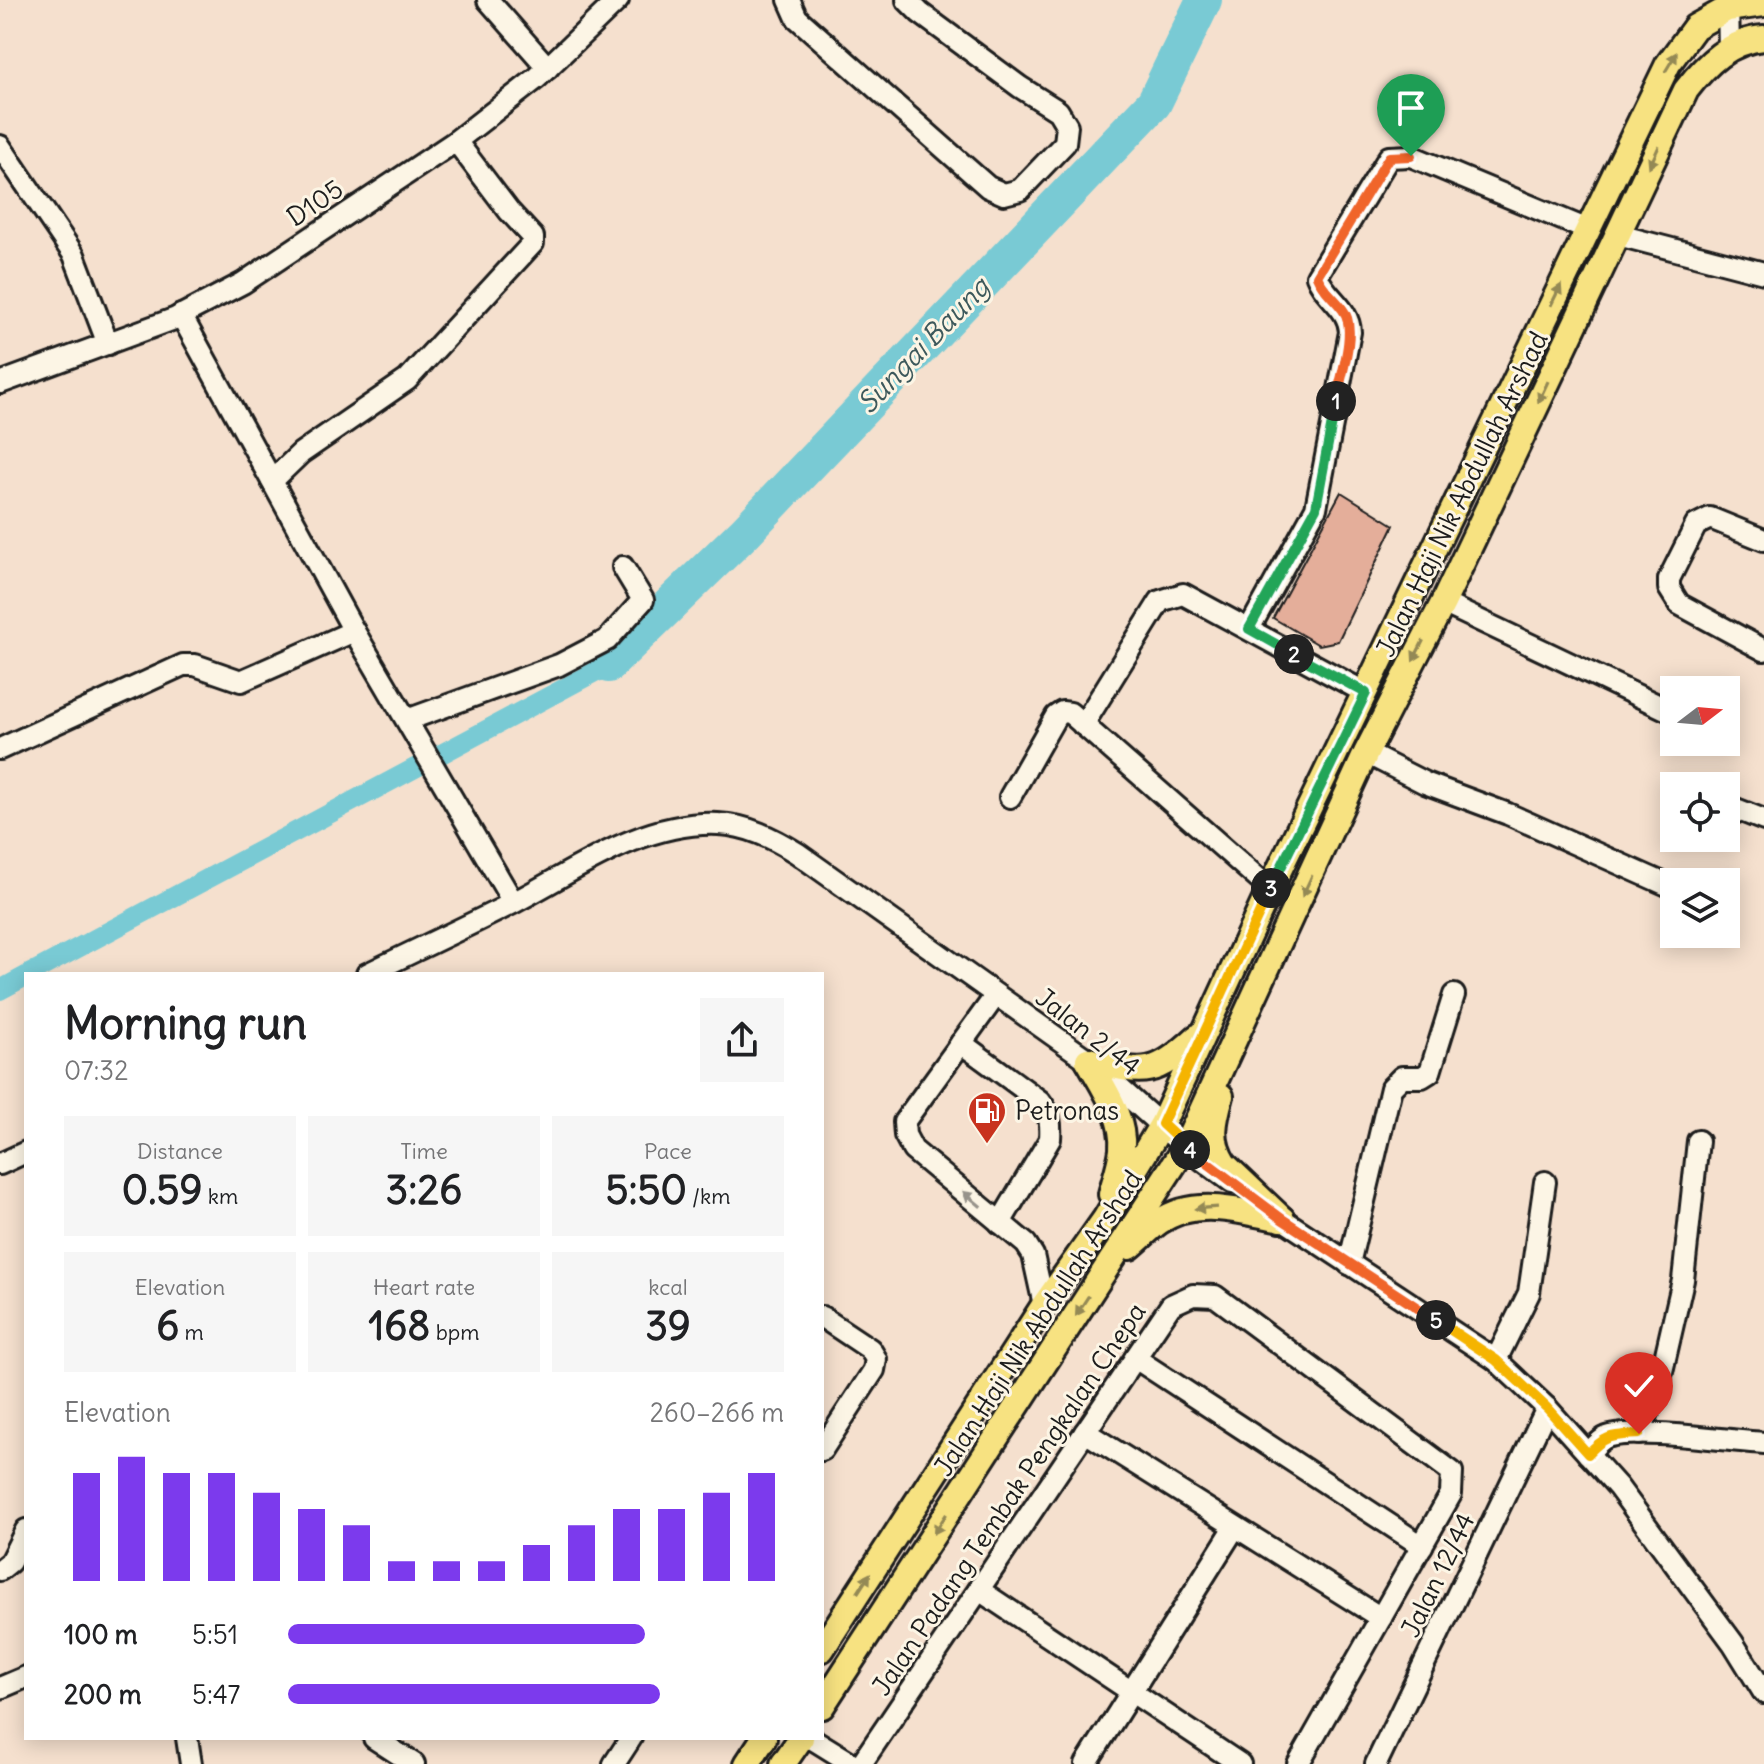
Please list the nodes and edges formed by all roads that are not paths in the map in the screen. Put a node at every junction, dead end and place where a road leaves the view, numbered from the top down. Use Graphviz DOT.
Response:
graph roads {
  1 [pos="488,0"];
  2 [pos="618,0"];
  3 [pos="789,0"];
  4 [pos="907,0"];
  5 [pos="1727,4"];
  6 [pos="1764,4"];
  7 [pos="1764,38"];
  8 [pos="1729,50"];
  9 [pos="548,68"];
  10 [pos="456,141"];
  11 [pos="0,146"];
  12 [pos="1588,230"];
  13 [pos="1618,235"];
  14 [pos="1764,273"];
  15 [pos="181,315"];
  16 [pos="108,344"];
  17 [pos="0,383"];
  18 [pos="272,481"];
  19 [pos="1764,540"];
  20 [pos="623,567"];
  21 [pos="1443,603"];
  22 [pos="1249,629"];
  23 [pos="354,631"];
  24 [pos="1764,650"];
  25 [pos="1366,693"];
  26 [pos="1660,706"];
  27 [pos="407,720"];
  28 [pos="1083,725"];
  29 [pos="0,749"];
  30 [pos="1366,753"];
  31 [pos="1010,797"];
  32 [pos="1740,811"];
  33 [pos="1764,820"];
  34 [pos="1660,882"];
  35 [pos="1270,889"];
  36 [pos="513,902"];
  37 [pos="371,972"];
  38 [pos="996,995"];
  39 [pos="1454,995"];
  40 [pos="1205,1030"];
  41 [pos="1235,1039"];
  42 [pos="961,1043"];
  43 [pos="1088,1060"];
  44 [pos="1162,1124"];
  45 [pos="1698,1141"];
  46 [pos="1185,1147"];
  47 [pos="24,1153"];
  48 [pos="0,1164"];
  49 [pos="1545,1182"];
  50 [pos="1105,1219"];
  51 [pos="1282,1219"];
  52 [pos="1000,1223"];
  53 [pos="1349,1264"];
  54 [pos="1107,1269"];
  55 [pos="1044,1305"];
  56 [pos="824,1318"];
  57 [pos="1135,1358"];
  58 [pos="1496,1360"];
  59 [pos="1547,1408"];
  60 [pos="1085,1432"];
  61 [pos="1639,1434"];
  62 [pos="1764,1443"];
  63 [pos="824,1445"];
  64 [pos="1588,1454"];
  65 [pos="1235,1527"];
  66 [pos="24,1534"];
  67 [pos="1422,1546"];
  68 [pos="0,1570"];
  69 [pos="979,1590"];
  70 [pos="1381,1618"];
  71 [pos="824,1646"];
  72 [pos="24,1678"];
  73 [pos="0,1688"];
  74 [pos="1131,1692"];
  75 [pos="1764,1693"];
  76 [pos="824,1703"];
  77 [pos="187,1740"];
  78 [pos="377,1740"];
  79 [pos="630,1740"];
  80 [pos="763,1740"];
  81 [pos="800,1740"];
  82 [pos="814,1740"];
  83 [pos="191,1764"];
  84 [pos="414,1764"];
  85 [pos="614,1764"];
  86 [pos="747,1764"];
  87 [pos="783,1764"];
  88 [pos="853,1764"];
  89 [pos="861,1764"];
  90 [pos="1086,1764"];
  91 [pos="1240,1764"];
  92 [pos="1298,1764"];
  93 [pos="1376,1764"];
  1 -- 9 [label="street"];
  2 -- 9 [label="street, D105"];
  3 -- 4 [label="street"];
  5 -- 6 [label="main road, Jalan Haji Nik Abdullah Arshad"];
  5 -- 8 [label="street"];
  12 -- 5 [label="main road, Jalan Haji Nik Abdullah Arshad, one-way"];
  7 -- 8 [label="main road, Jalan Haji Nik Abdullah Arshad"];
  8 -- 13 [label="main road, Jalan Haji Nik Abdullah Arshad, one-way"];
  9 -- 10 [label="street, D105"];
  10 -- 15 [label="street, D105"];
  10 -- 18 [label="street"];
  11 -- 16 [label="street"];
  12 -- 22 [label="street"];
  25 -- 12 [label="main road, Jalan Haji Nik Abdullah Arshad, one-way"];
  13 -- 14 [label="street"];
  13 -- 21 [label="main road, Jalan Haji Nik Abdullah Arshad, one-way"];
  15 -- 16 [label="street, D105"];
  15 -- 18 [label="street"];
  16 -- 17 [label="street, D105"];
  18 -- 23 [label="street"];
  19 -- 24 [label="street"];
  20 -- 27 [label="street"];
  21 -- 26 [label="street"];
  21 -- 30 [label="main road, Jalan Haji Nik Abdullah Arshad, one-way"];
  22 -- 25 [label="street"];
  22 -- 28 [label="street"];
  23 -- 27 [label="street"];
  23 -- 29 [label="street"];
  25 -- 35 [label="main road, Jalan Haji Nik Abdullah Arshad"];
  27 -- 36 [label="street"];
  28 -- 31 [label="street"];
  28 -- 35 [label="street"];
  30 -- 34 [label="street"];
  30 -- 41 [label="main road, Jalan Haji Nik Abdullah Arshad, one-way"];
  32 -- 33 [label="street"];
  35 -- 40 [label="main road, Jalan Haji Nik Abdullah Arshad"];
  36 -- 37 [label="street, Jalan 2/44"];
  36 -- 38 [label="street, Jalan 2/44"];
  38 -- 42 [label="street"];
  38 -- 43 [label="street, Jalan 2/44"];
  39 -- 53 [label="street"];
  40 -- 43 [label="main road"];
  40 -- 44 [label="main road, Jalan Haji Nik Abdullah Arshad"];
  41 -- 46 [label="main road, Jalan Haji Nik Abdullah Arshad"];
  41 -- 51 [label="main road"];
  42 -- 52 [label="street"];
  52 -- 42 [label="street, one-way"];
  43 -- 44 [label="street, Jalan 2/44"];
  43 -- 50 [label="main road"];
  44 -- 46 [label="street, Jalan 2/44"];
  44 -- 50 [label="main road, Jalan Haji Nik Abdullah Arshad"];
  45 -- 61 [label="street"];
  46 -- 51 [label="street, Jalan 2/44"];
  46 -- 54 [label="main road, Jalan Haji Nik Abdullah Arshad"];
  47 -- 48 [label="street"];
  49 -- 58 [label="street"];
  50 -- 55 [label="main road, Jalan Haji Nik Abdullah Arshad"];
  51 -- 53 [label="street, Jalan 2/44"];
  51 -- 54 [label="main road, one-way"];
  52 -- 55 [label="street"];
  53 -- 58 [label="street, Jalan 2/44"];
  54 -- 76 [label="main road, Jalan Haji Nik Abdullah Arshad, one-way"];
  71 -- 55 [label="main road, Jalan Haji Nik Abdullah Arshad, one-way"];
  56 -- 63 [label="street"];
  57 -- 60 [label="street, Jalan Padang Tembak Pengkalan Chepa"];
  57 -- 67 [label="street"];
  57 -- 67 [label="street, Jalan Padang Tembak Pengkalan Chepa"];
  58 -- 59 [label="street, Jalan 2/44"];
  59 -- 64 [label="street, Jalan 2/44"];
  59 -- 93 [label="street, Jalan 12/44"];
  60 -- 65 [label="street"];
  60 -- 69 [label="street, Jalan Padang Tembak Pengkalan Chepa"];
  61 -- 62 [label="street"];
  61 -- 64 [label="street"];
  64 -- 75 [label="street, Jalan 2/44"];
  65 -- 70 [label="street"];
  65 -- 74 [label="street"];
  66 -- 68 [label="street"];
  67 -- 70 [label="street, Jalan Padang Tembak Pengkalan Chepa"];
  69 -- 74 [label="street"];
  69 -- 89 [label="street, Jalan Padang Tembak Pengkalan Chepa"];
  70 -- 92 [label="street, Jalan Padang Tembak Pengkalan Chepa"];
  72 -- 73 [label="street"];
  74 -- 90 [label="street"];
  74 -- 91 [label="street"];
  77 -- 83 [label="street"];
  78 -- 84 [label="street"];
  79 -- 85 [label="street"];
  80 -- 86 [label="main road"];
  81 -- 87 [label="main road"];
  82 -- 88 [label="street"];
}
